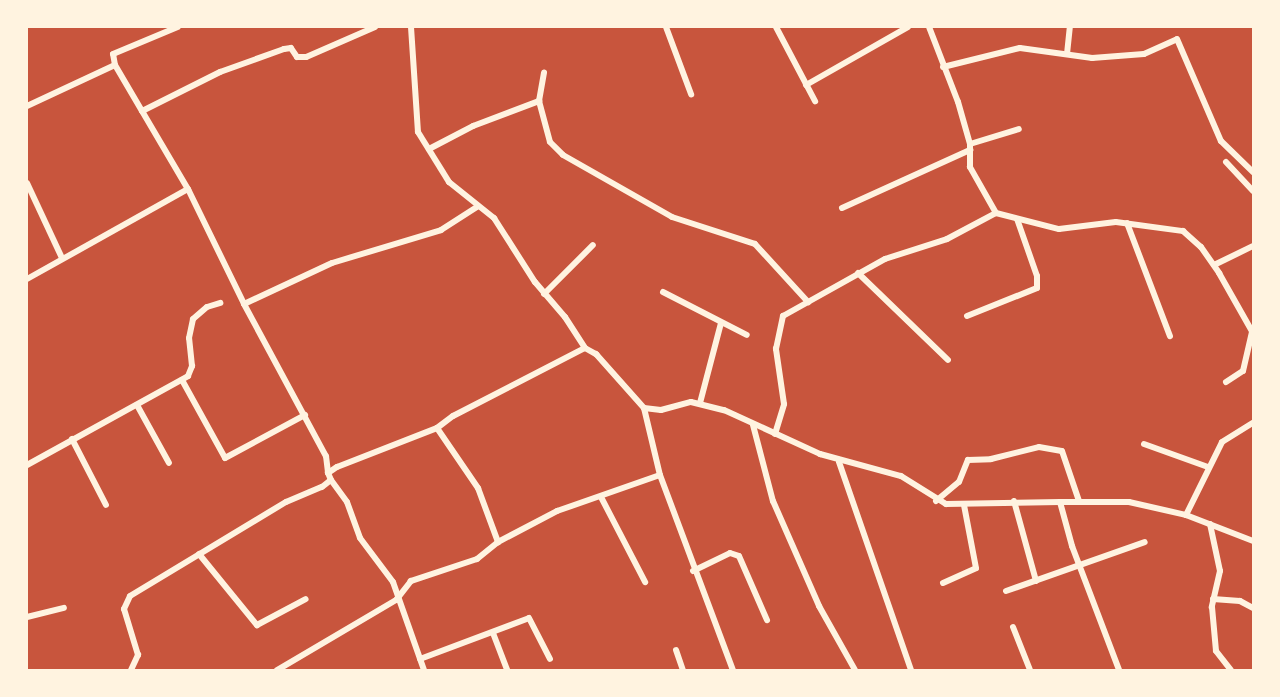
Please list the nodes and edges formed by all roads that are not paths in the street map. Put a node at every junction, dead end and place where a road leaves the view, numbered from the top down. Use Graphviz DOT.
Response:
graph roads {
  1 [pos="375,27"];
  2 [pos="411,27"];
  3 [pos="666,27"];
  4 [pos="776,27"];
  5 [pos="909,27"];
  6 [pos="928,27"];
  7 [pos="1070,27"];
  8 [pos="174,28"];
  9 [pos="1067,54"];
  10 [pos="115,65"];
  11 [pos="943,67"];
  12 [pos="544,72"];
  13 [pos="807,85"];
  14 [pos="691,94"];
  15 [pos="539,101"];
  16 [pos="815,101"];
  17 [pos="27,106"];
  18 [pos="142,111"];
  19 [pos="1019,129"];
  20 [pos="970,147"];
  21 [pos="429,149"];
  22 [pos="1226,162"];
  23 [pos="1253,172"];
  24 [pos="27,183"];
  25 [pos="188,189"];
  26 [pos="1253,191"];
  27 [pos="477,207"];
  28 [pos="842,208"];
  29 [pos="996,213"];
  30 [pos="1017,219"];
  31 [pos="1127,223"];
  32 [pos="593,245"];
  33 [pos="1253,246"];
  34 [pos="62,258"];
  35 [pos="1214,265"];
  36 [pos="858,273"];
  37 [pos="27,279"];
  38 [pos="663,292"];
  39 [pos="544,294"];
  40 [pos="808,302"];
  41 [pos="220,303"];
  42 [pos="244,304"];
  43 [pos="967,316"];
  44 [pos="721,323"];
  45 [pos="1252,333"];
  46 [pos="747,335"];
  47 [pos="1170,336"];
  48 [pos="585,348"];
  49 [pos="948,360"];
  50 [pos="182,380"];
  51 [pos="1226,382"];
  52 [pos="700,403"];
  53 [pos="137,405"];
  54 [pos="644,408"];
  55 [pos="304,416"];
  56 [pos="1253,423"];
  57 [pos="753,425"];
  58 [pos="436,428"];
  59 [pos="775,434"];
  60 [pos="72,439"];
  61 [pos="1144,444"];
  62 [pos="169,462"];
  63 [pos="839,462"];
  64 [pos="27,465"];
  65 [pos="1208,467"];
  66 [pos="660,475"];
  67 [pos="329,477"];
  68 [pos="601,497"];
  69 [pos="936,501"];
  70 [pos="1014,501"];
  71 [pos="1079,501"];
  72 [pos="1060,502"];
  73 [pos="106,505"];
  74 [pos="964,505"];
  75 [pos="1186,515"];
  76 [pos="1210,524"];
  77 [pos="1253,541"];
  78 [pos="498,542"];
  79 [pos="1145,542"];
  80 [pos="199,554"];
  81 [pos="1082,567"];
  82 [pos="693,571"];
  83 [pos="1036,581"];
  84 [pos="645,582"];
  85 [pos="943,583"];
  86 [pos="1006,591"];
  87 [pos="398,592"];
  88 [pos="1213,598"];
  89 [pos="306,599"];
  90 [pos="64,608"];
  91 [pos="1253,608"];
  92 [pos="27,617"];
  93 [pos="767,621"];
  94 [pos="1013,627"];
  95 [pos="494,633"];
  96 [pos="676,650"];
  97 [pos="420,659"];
  98 [pos="550,659"];
  99 [pos="130,670"];
  100 [pos="277,670"];
  101 [pos="424,670"];
  102 [pos="507,670"];
  103 [pos="683,670"];
  104 [pos="733,670"];
  105 [pos="855,670"];
  106 [pos="911,670"];
  107 [pos="1030,670"];
  108 [pos="1119,670"];
  109 [pos="1231,670"];
  1 -- 18 [label="street"];
  2 -- 21 [label="street"];
  3 -- 14 [label="street"];
  4 -- 13 [label="street"];
  5 -- 13 [label="street"];
  6 -- 11 [label="street"];
  7 -- 9 [label="street"];
  8 -- 10 [label="street"];
  9 -- 11 [label="street"];
  9 -- 23 [label="street"];
  10 -- 17 [label="street"];
  10 -- 18 [label="street"];
  11 -- 20 [label="street"];
  12 -- 15 [label="street"];
  13 -- 16 [label="street"];
  15 -- 21 [label="street"];
  15 -- 40 [label="street"];
  18 -- 25 [label="street"];
  19 -- 20 [label="street"];
  20 -- 28 [label="street"];
  20 -- 29 [label="street"];
  21 -- 27 [label="street"];
  22 -- 26 [label="street"];
  24 -- 34 [label="street"];
  25 -- 34 [label="street"];
  25 -- 42 [label="street"];
  27 -- 39 [label="street"];
  27 -- 42 [label="street"];
  29 -- 30 [label="street"];
  29 -- 36 [label="street"];
  30 -- 31 [label="street"];
  30 -- 43 [label="street"];
  31 -- 35 [label="street"];
  31 -- 47 [label="street"];
  32 -- 39 [label="street"];
  33 -- 35 [label="street"];
  34 -- 37 [label="street"];
  35 -- 45 [label="street"];
  36 -- 40 [label="street"];
  36 -- 49 [label="street"];
  38 -- 44 [label="street"];
  39 -- 48 [label="street"];
  40 -- 59 [label="street"];
  41 -- 50 [label="street"];
  42 -- 55 [label="street"];
  44 -- 46 [label="street"];
  44 -- 52 [label="street"];
  45 -- 51 [label="street"];
  48 -- 54 [label="street"];
  48 -- 58 [label="street"];
  50 -- 53 [label="street"];
  50 -- 55 [label="street"];
  52 -- 54 [label="street"];
  52 -- 57 [label="street"];
  53 -- 60 [label="street"];
  53 -- 62 [label="street"];
  54 -- 66 [label="street"];
  55 -- 67 [label="street"];
  56 -- 65 [label="street"];
  57 -- 59 [label="street"];
  57 -- 105 [label="street"];
  58 -- 67 [label="street"];
  58 -- 78 [label="street"];
  59 -- 63 [label="street"];
  60 -- 64 [label="street"];
  60 -- 73 [label="street"];
  61 -- 65 [label="street"];
  63 -- 69 [label="street"];
  63 -- 106 [label="street"];
  65 -- 75 [label="street"];
  66 -- 68 [label="street"];
  66 -- 82 [label="street"];
  67 -- 80 [label="street"];
  67 -- 87 [label="street"];
  68 -- 78 [label="street"];
  68 -- 84 [label="street"];
  69 -- 71 [label="street"];
  69 -- 74 [label="street"];
  70 -- 72 [label="street"];
  70 -- 74 [label="street"];
  70 -- 83 [label="street"];
  71 -- 72 [label="street"];
  71 -- 75 [label="street"];
  72 -- 81 [label="street"];
  74 -- 85 [label="street"];
  75 -- 76 [label="street"];
  76 -- 77 [label="street"];
  76 -- 88 [label="street"];
  78 -- 87 [label="street"];
  79 -- 81 [label="street"];
  80 -- 89 [label="street"];
  80 -- 99 [label="street"];
  81 -- 83 [label="street"];
  81 -- 108 [label="street"];
  82 -- 93 [label="street"];
  82 -- 104 [label="street"];
  83 -- 86 [label="street"];
  87 -- 97 [label="street"];
  87 -- 100 [label="street"];
  88 -- 91 [label="street"];
  88 -- 109 [label="street"];
  90 -- 92 [label="street"];
  94 -- 107 [label="street"];
  95 -- 97 [label="street"];
  95 -- 98 [label="street"];
  95 -- 102 [label="street"];
  96 -- 103 [label="street"];
  97 -- 101 [label="street"];
}
